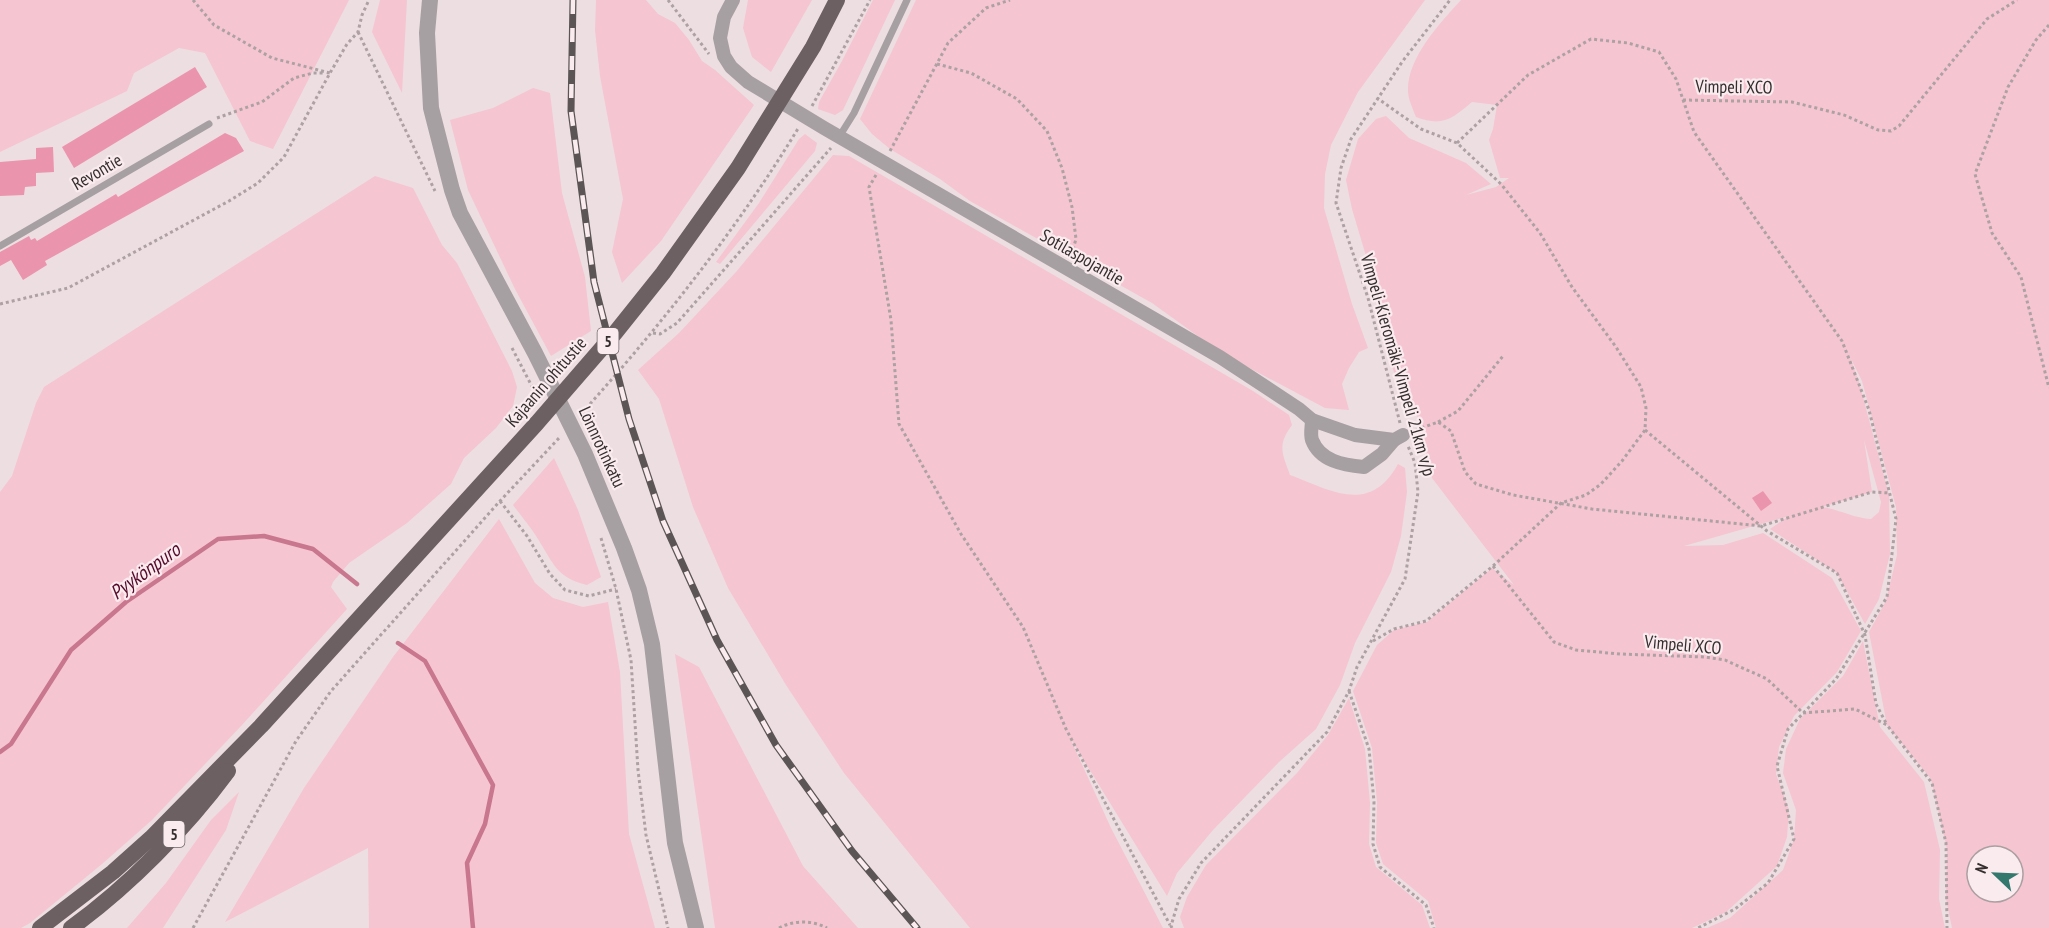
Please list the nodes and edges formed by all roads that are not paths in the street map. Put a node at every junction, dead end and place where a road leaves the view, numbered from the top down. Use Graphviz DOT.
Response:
graph roads {
  1 [pos="430,0"];
  2 [pos="733,0"];
  3 [pos="837,0"];
  4 [pos="907,0"];
  5 [pos="209,124"];
  6 [pos="839,137"];
  7 [pos="0,246"];
  8 [pos="1312,420"];
  9 [pos="261,726"];
  10 [pos="40,928"];
  11 [pos="71,928"];
  12 [pos="696,928"];
  1 -- 12 [label="street, Lönnrotinkatu"];
  2 -- 6 [label="street, Sotilaspojantie"];
  3 -- 9 [label="highway, Kajaanin ohitustie / 5"];
  4 -- 6 [label="lane"];
  5 -- 7 [label="lane, Revontie"];
  6 -- 8 [label="street, Sotilaspojantie"];
  8 -- 8 [label="street, Sotilaspojantie"];
  9 -- 10 [label="highway, 5"];
  9 -- 11 [label="highway, 5"];
}
